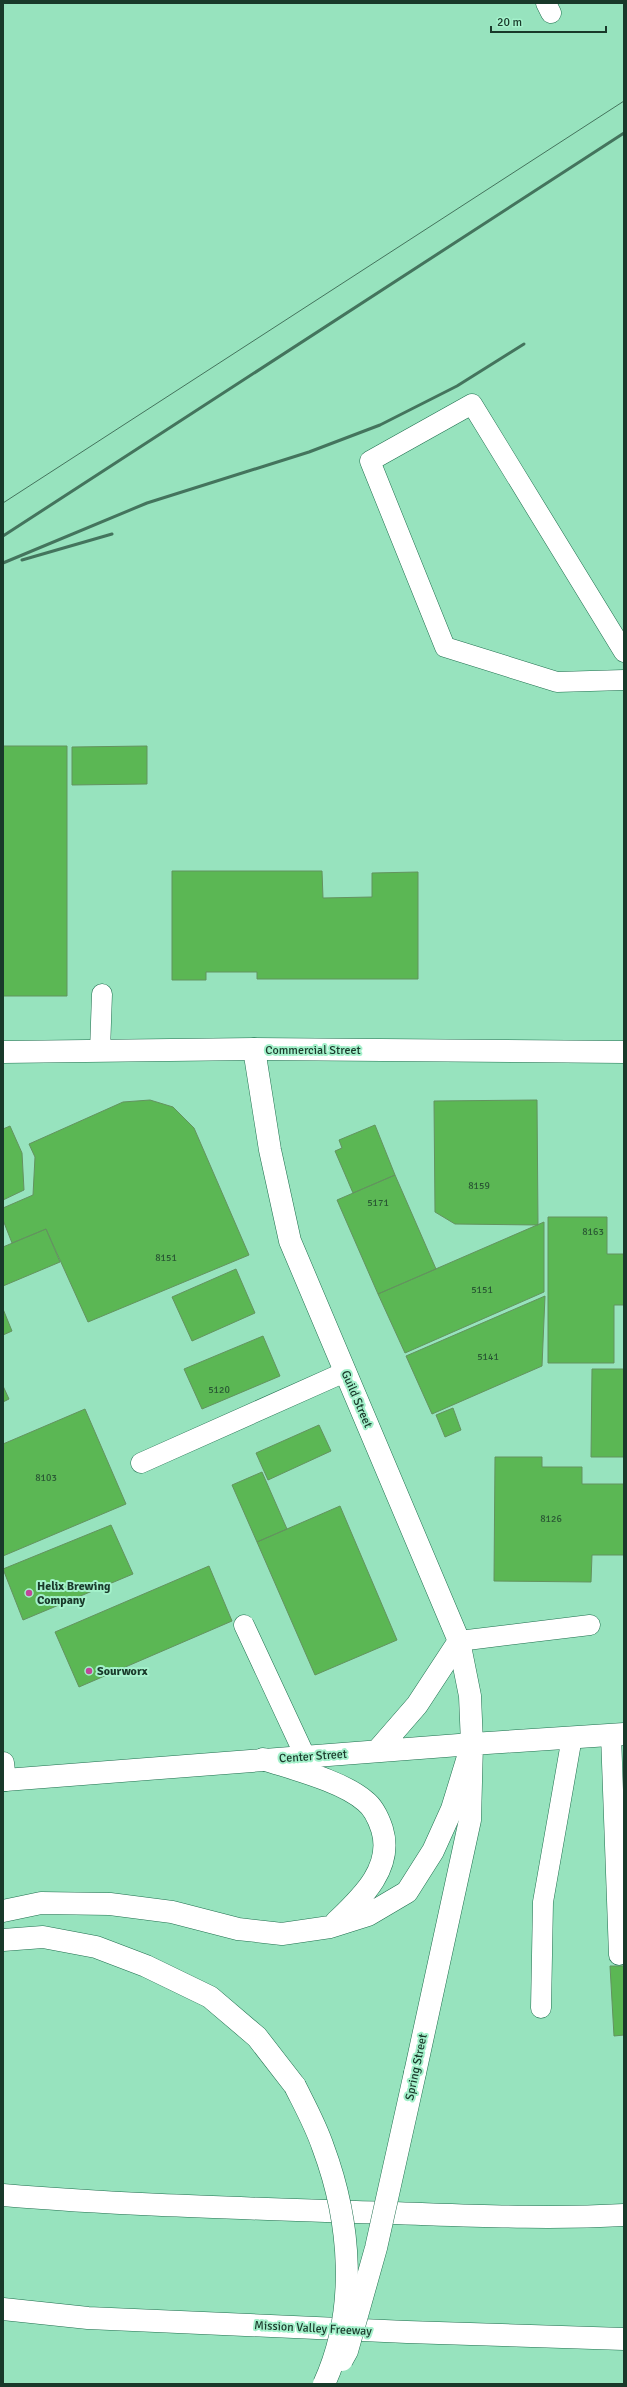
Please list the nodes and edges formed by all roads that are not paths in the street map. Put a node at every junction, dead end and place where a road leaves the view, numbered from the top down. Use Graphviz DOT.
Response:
graph roads {
  1 [pos="624,652"];
  2 [pos="624,680"];
  3 [pos="102,994"];
  4 [pos="254,1049"];
  5 [pos="100,1051"];
  6 [pos="3,1052"];
  7 [pos="624,1052"];
  8 [pos="345,1372"];
  9 [pos="141,1463"];
  10 [pos="244,1626"];
  11 [pos="590,1626"];
  12 [pos="459,1641"];
  13 [pos="617,1735"];
  14 [pos="572,1737"];
  15 [pos="472,1744"];
  16 [pos="377,1750"];
  17 [pos="304,1756"];
  18 [pos="263,1760"];
  19 [pos="4,1774"];
  20 [pos="3,1911"];
  21 [pos="330,1927"];
  22 [pos="3,1940"];
  23 [pos="619,1955"];
  24 [pos="541,2008"];
  25 [pos="3,2195"];
  26 [pos="624,2215"];
  27 [pos="3,2309"];
  28 [pos="624,2339"];
  29 [pos="324,2384"];
  30 [pos="329,2384"];
  1 -- 2 [label="lane"];
  3 -- 5 [label="lane"];
  4 -- 5 [label="main road, Commercial Street"];
  4 -- 7 [label="main road, Commercial Street"];
  4 -- 8 [label="main road, Guild Street"];
  5 -- 6 [label="main road, Commercial Street"];
  8 -- 9 [label="lane"];
  8 -- 12 [label="main road, Guild Street"];
  10 -- 17 [label="lane"];
  11 -- 12 [label="lane"];
  12 -- 15 [label="main road, Guild Street"];
  12 -- 16 [label="main road"];
  13 -- 14 [label="main road, Center Street"];
  13 -- 23 [label="lane"];
  14 -- 15 [label="main road, Center Street"];
  14 -- 24 [label="lane"];
  15 -- 16 [label="main road, Center Street"];
  15 -- 21 [label="main road"];
  15 -- 30 [label="main road, Spring Street, bridge"];
  16 -- 17 [label="main road, Center Street"];
  17 -- 18 [label="main road, Center Street"];
  18 -- 19 [label="main road, Center Street"];
  18 -- 21 [label="main road"];
  20 -- 21 [label="main road"];
  22 -- 29 [label="main road, bridge"];
  25 -- 26 [label="main road"];
  27 -- 28 [label="main road, Mission Valley Freeway"];
}
